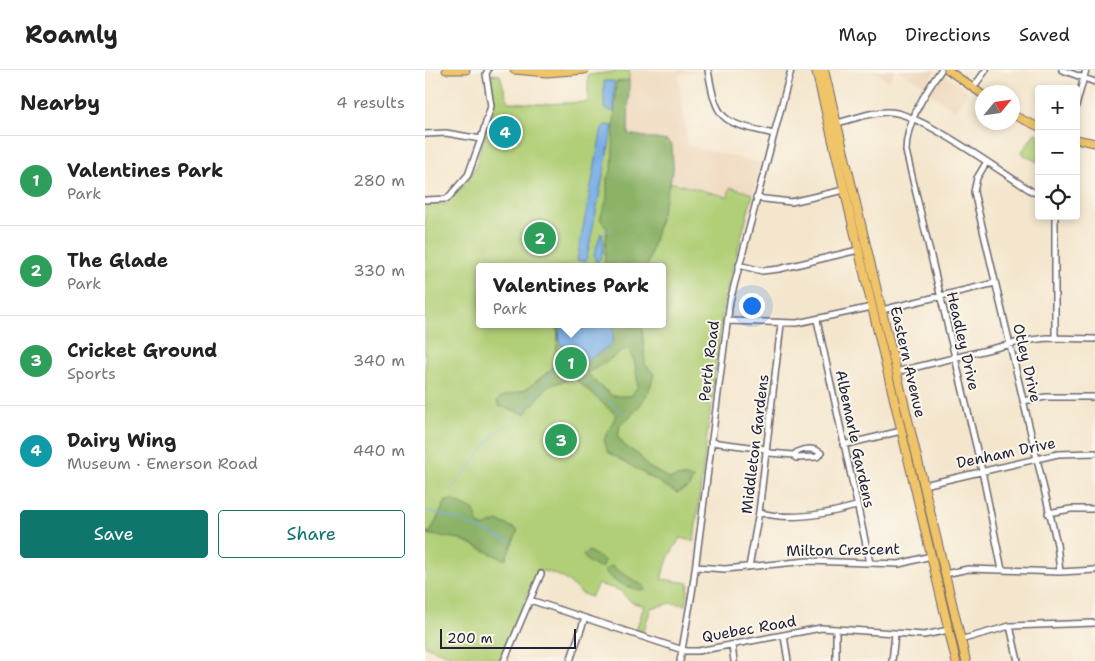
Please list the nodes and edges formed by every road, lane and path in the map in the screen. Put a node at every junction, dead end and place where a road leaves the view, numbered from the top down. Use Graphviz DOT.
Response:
graph roads {
  1 [pos="445,70"];
  2 [pos="466,70"];
  3 [pos="488,70"];
  4 [pos="514,70"];
  5 [pos="584,70"];
  6 [pos="708,70"];
  7 [pos="791,70"];
  8 [pos="816,70"];
  9 [pos="824,70"];
  10 [pos="941,70"];
  11 [pos="948,70"];
  12 [pos="986,70"];
  13 [pos="1061,70"];
  14 [pos="1086,70"];
  15 [pos="1084,78"];
  16 [pos="1095,82"];
  17 [pos="973,88"];
  18 [pos="1080,92"];
  19 [pos="1020,118"];
  20 [pos="914,119"];
  21 [pos="837,123"];
  22 [pos="1035,125"];
  23 [pos="425,134"];
  24 [pos="774,134"];
  25 [pos="481,139"];
  26 [pos="1080,140"];
  27 [pos="1095,143"];
  28 [pos="986,163"];
  29 [pos="844,190"];
  30 [pos="1035,192"];
  31 [pos="757,198"];
  32 [pos="425,200"];
  33 [pos="1055,220"];
  34 [pos="858,250"];
  35 [pos="739,265"];
  36 [pos="995,283"];
  37 [pos="940,296"];
  38 [pos="872,307"];
  39 [pos="882,310"];
  40 [pos="817,320"];
  41 [pos="727,321"];
  42 [pos="781,324"];
  43 [pos="1055,338"];
  44 [pos="1095,339"];
  45 [pos="1010,345"];
  46 [pos="955,358"];
  47 [pos="896,372"];
  48 [pos="1095,397"];
  49 [pos="1023,401"];
  50 [pos="901,431"];
  51 [pos="711,442"];
  52 [pos="843,445"];
  53 [pos="767,451"];
  54 [pos="1095,453"];
  55 [pos="794,455"];
  56 [pos="1036,458"];
  57 [pos="982,471"];
  58 [pos="924,485"];
  59 [pos="856,506"];
  60 [pos="1095,509"];
  61 [pos="759,512"];
  62 [pos="1048,513"];
  63 [pos="931,556"];
  64 [pos="869,563"];
  65 [pos="696,566"];
  66 [pos="749,567"];
  67 [pos="1002,570"];
  68 [pos="1095,570"];
  69 [pos="1059,572"];
  70 [pos="541,574"];
  71 [pos="945,574"];
  72 [pos="530,600"];
  73 [pos="585,618"];
  74 [pos="1095,622"];
  75 [pos="1010,626"];
  76 [pos="836,629"];
  77 [pos="949,630"];
  78 [pos="895,634"];
  79 [pos="784,636"];
  80 [pos="961,640"];
  81 [pos="732,645"];
  82 [pos="683,650"];
  83 [pos="504,661"];
  84 [pos="570,661"];
  85 [pos="680,661"];
  86 [pos="734,661"];
  87 [pos="788,661"];
  88 [pos="836,661"];
  89 [pos="892,661"];
  90 [pos="956,661"];
  91 [pos="966,661"];
  92 [pos="1018,661"];
  1 -- 2 [label="main road"];
  3 -- 25 [label="street"];
  4 -- 5 [label="main road"];
  6 -- 24 [label="street"];
  7 -- 24 [label="street, Perth Road"];
  8 -- 29 [label="highway, Eastern Avenue"];
  9 -- 21 [label="highway, Eastern Avenue"];
  10 -- 20 [label="street, Headley Drive"];
  11 -- 17 [label="main road"];
  12 -- 17 [label="street"];
  13 -- 15 [label="street"];
  14 -- 15 [label="street"];
  15 -- 16 [label="street"];
  15 -- 18 [label="street"];
  19 -- 22 [label="main road"];
  20 -- 21 [label="street"];
  20 -- 28 [label="street"];
  20 -- 37 [label="street, Headley Drive"];
  21 -- 39 [label="highway, Eastern Avenue"];
  23 -- 25 [label="street"];
  24 -- 31 [label="street, Perth Road"];
  25 -- 32 [label="street"];
  26 -- 27 [label="main road"];
  28 -- 30 [label="street"];
  28 -- 36 [label="street, Otley Drive"];
  29 -- 31 [label="street"];
  29 -- 34 [label="highway, Eastern Avenue"];
  31 -- 35 [label="street, Perth Road"];
  33 -- 43 [label="street"];
  34 -- 35 [label="street"];
  34 -- 38 [label="highway, Eastern Avenue"];
  35 -- 41 [label="street, Perth Road"];
  36 -- 37 [label="street"];
  36 -- 45 [label="street, Otley Drive"];
  37 -- 39 [label="street"];
  37 -- 46 [label="street, Headley Drive"];
  38 -- 40 [label="street"];
  38 -- 50 [label="highway, Eastern Avenue"];
  39 -- 47 [label="highway, Eastern Avenue"];
  40 -- 42 [label="street"];
  40 -- 52 [label="street, Albemarle Gardens"];
  41 -- 42 [label="street"];
  41 -- 51 [label="street, Perth Road"];
  42 -- 53 [label="street, Middleton Gardens"];
  43 -- 44 [label="street"];
  43 -- 45 [label="street"];
  45 -- 46 [label="street"];
  45 -- 49 [label="street, Otley Drive"];
  46 -- 47 [label="street"];
  46 -- 57 [label="street, Headley Drive"];
  47 -- 58 [label="highway, Eastern Avenue"];
  48 -- 49 [label="street"];
  49 -- 56 [label="street, Otley Drive"];
  50 -- 52 [label="street"];
  50 -- 63 [label="highway, Eastern Avenue"];
  51 -- 53 [label="street"];
  51 -- 65 [label="street, Perth Road"];
  52 -- 59 [label="street, Albemarle Gardens"];
  53 -- 55 [label="street"];
  53 -- 61 [label="street, Middleton Gardens"];
  54 -- 56 [label="street, Denham Drive"];
  56 -- 57 [label="street, Denham Drive"];
  56 -- 62 [label="street, Otley Drive"];
  57 -- 58 [label="street, Denham Drive"];
  57 -- 67 [label="street, Headley Drive"];
  58 -- 71 [label="highway, Eastern Avenue"];
  59 -- 61 [label="street"];
  59 -- 64 [label="street, Albemarle Gardens"];
  60 -- 62 [label="street"];
  61 -- 66 [label="street, Middleton Gardens"];
  62 -- 69 [label="street, Otley Drive"];
  63 -- 64 [label="street, Milton Crescent"];
  63 -- 77 [label="highway, Eastern Avenue"];
  64 -- 66 [label="street, Milton Crescent"];
  65 -- 66 [label="street, Milton Crescent"];
  65 -- 82 [label="street, Perth Road"];
  67 -- 69 [label="street"];
  67 -- 71 [label="street"];
  68 -- 69 [label="street"];
  70 -- 72 [label="street"];
  71 -- 80 [label="highway, Eastern Avenue"];
  72 -- 73 [label="street, Quebec Road"];
  72 -- 83 [label="street"];
  73 -- 82 [label="street, Quebec Road"];
  73 -- 84 [label="street"];
  74 -- 75 [label="street"];
  75 -- 80 [label="street"];
  75 -- 92 [label="street"];
  76 -- 78 [label="street, Quebec Road"];
  76 -- 79 [label="street, Quebec Road"];
  76 -- 88 [label="street"];
  77 -- 78 [label="street, Quebec Road"];
  77 -- 90 [label="highway, Eastern Avenue"];
  78 -- 89 [label="street"];
  79 -- 81 [label="street, Quebec Road"];
  79 -- 87 [label="street"];
  80 -- 91 [label="highway, Eastern Avenue"];
  81 -- 82 [label="street, Quebec Road"];
  81 -- 86 [label="street"];
  82 -- 85 [label="street, Perth Road"];
}
